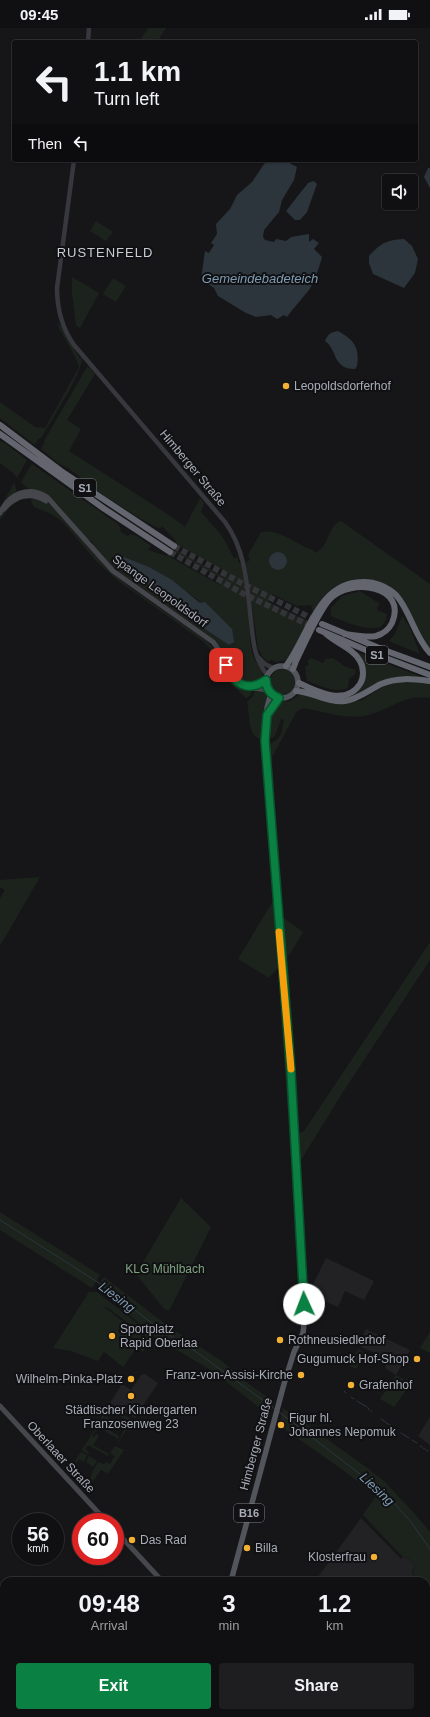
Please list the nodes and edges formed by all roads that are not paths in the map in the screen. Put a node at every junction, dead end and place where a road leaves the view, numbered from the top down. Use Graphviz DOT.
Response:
graph roads {
  1 [pos="89,28"];
  2 [pos="88,40"];
  3 [pos="74,162"];
  4 [pos="0,425"];
  5 [pos="0,434"];
  6 [pos="0,514"];
  7 [pos="322,624"];
  8 [pos="345,634"];
  9 [pos="430,653"];
  10 [pos="257,656"];
  11 [pos="286,666"];
  12 [pos="430,667"];
  13 [pos="273,668"];
  14 [pos="293,669"];
  15 [pos="430,675"];
  16 [pos="267,678"];
  17 [pos="430,681"];
  18 [pos="299,683"];
  19 [pos="247,687"];
  20 [pos="296,691"];
  21 [pos="270,692"];
  22 [pos="279,698"];
  23 [pos="267,715"];
  24 [pos="0,1406"];
  25 [pos="99,1513"];
  26 [pos="124,1540"];
  27 [pos="158,1577"];
  28 [pos="232,1577"];
  1 -- 2 [label="street"];
  3 -- 10 [label="street, Himberger Straße"];
  4 -- 5 [label="highway, S1"];
  6 -- 19 [label="main road, Spange Leopoldsdorf"];
  7 -- 8 [label="highway, S1"];
  8 -- 12 [label="highway, S1"];
  8 -- 14 [label="highway"];
  9 -- 11 [label="highway"];
  10 -- 13 [label="street"];
  10 -- 16 [label="street, Himberger Straße"];
  11 -- 13 [label="main road"];
  11 -- 14 [label="main road"];
  13 -- 16 [label="main road"];
  14 -- 18 [label="main road"];
  15 -- 18 [label="highway, S1"];
  16 -- 19 [label="main road"];
  16 -- 21 [label="main road"];
  17 -- 20 [label="highway"];
  18 -- 20 [label="main road"];
  19 -- 21 [label="main road, Spange Leopoldsdorf"];
  20 -- 22 [label="main road"];
  21 -- 22 [label="main road"];
  21 -- 23 [label="main road, Himberger Straße / B16"];
  22 -- 23 [label="main road"];
  23 -- 28 [label="main road, Himberger Straße / B16"];
  24 -- 25 [label="main road, Oberlaaer Straße"];
  26 -- 27 [label="main road"];
}
